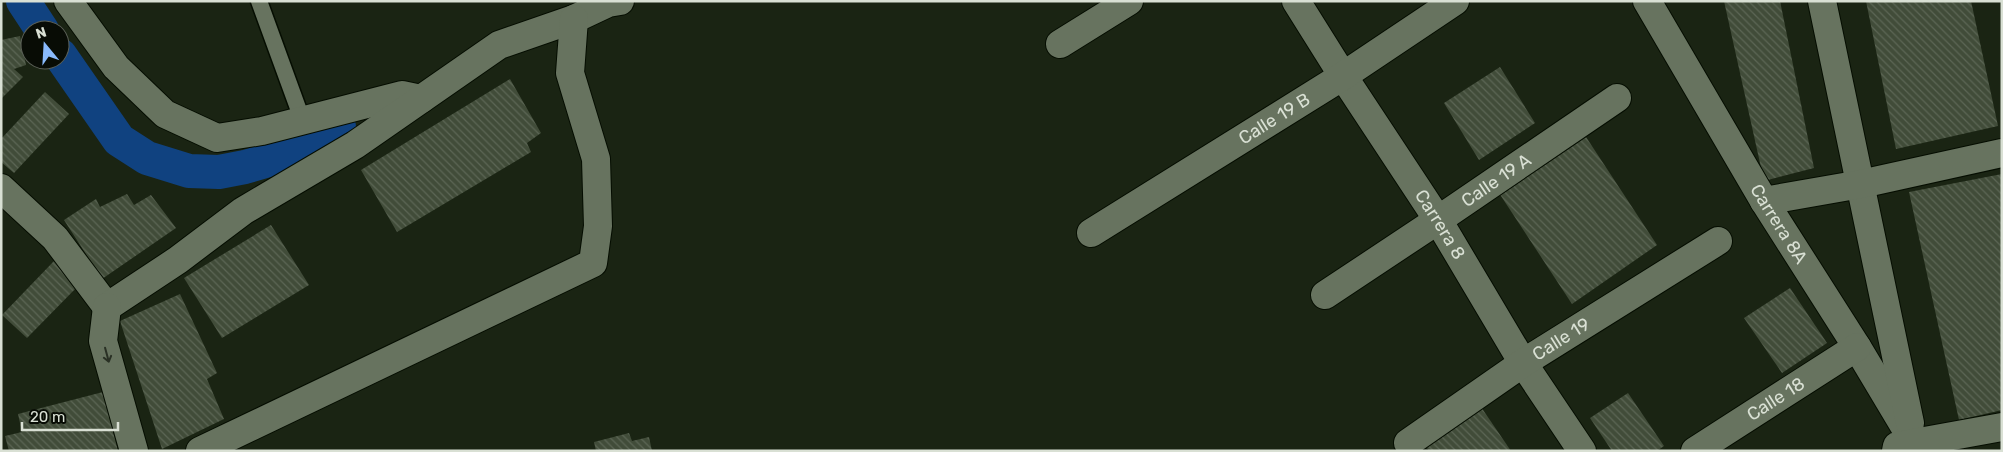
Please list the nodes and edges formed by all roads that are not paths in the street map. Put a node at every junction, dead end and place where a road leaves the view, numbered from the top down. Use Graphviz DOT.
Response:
graph roads {
  1 [pos="68,1"];
  2 [pos="259,1"];
  3 [pos="620,1"];
  4 [pos="1129,1"];
  5 [pos="1296,1"];
  6 [pos="1455,1"];
  7 [pos="1647,1"];
  8 [pos="1822,1"];
  9 [pos="574,19"];
  10 [pos="1060,44"];
  11 [pos="1342,76"];
  12 [pos="1617,98"];
  13 [pos="421,99"];
  14 [pos="302,119"];
  15 [pos="2002,152"];
  16 [pos="1861,184"];
  17 [pos="1,188"];
  18 [pos="1764,201"];
  19 [pos="1438,220"];
  20 [pos="1092,233"];
  21 [pos="1718,241"];
  22 [pos="1325,296"];
  23 [pos="107,306"];
  24 [pos="1857,347"];
  25 [pos="1522,363"];
  26 [pos="2002,427"];
  27 [pos="1408,444"];
  28 [pos="1905,448"];
  29 [pos="134,451"];
  30 [pos="200,451"];
  31 [pos="1582,451"];
  32 [pos="1695,451"];
  1 -- 14 [label="street"];
  2 -- 14 [label="lane"];
  3 -- 9 [label="street"];
  4 -- 10 [label="street"];
  5 -- 11 [label="street, Carrera 8"];
  6 -- 11 [label="street, Calle 19 B"];
  7 -- 18 [label="street, Carrera 8A"];
  8 -- 16 [label="street"];
  9 -- 13 [label="street"];
  9 -- 30 [label="street"];
  11 -- 19 [label="street, Carrera 8"];
  11 -- 20 [label="street, Calle 19 B"];
  12 -- 19 [label="street, Calle 19 A"];
  13 -- 14 [label="street"];
  13 -- 23 [label="street"];
  15 -- 16 [label="street"];
  16 -- 18 [label="street"];
  16 -- 28 [label="street"];
  17 -- 23 [label="street"];
  18 -- 24 [label="street, Carrera 8A"];
  19 -- 22 [label="street, Calle 19 A"];
  19 -- 25 [label="street, Carrera 8"];
  21 -- 25 [label="street, Calle 19"];
  23 -- 29 [label="street, one-way"];
  24 -- 28 [label="street, Carrera 8A"];
  24 -- 32 [label="street, Calle 18"];
  25 -- 27 [label="street, Calle 19"];
  25 -- 31 [label="street, Carrera 8"];
  26 -- 28 [label="street"];
}
